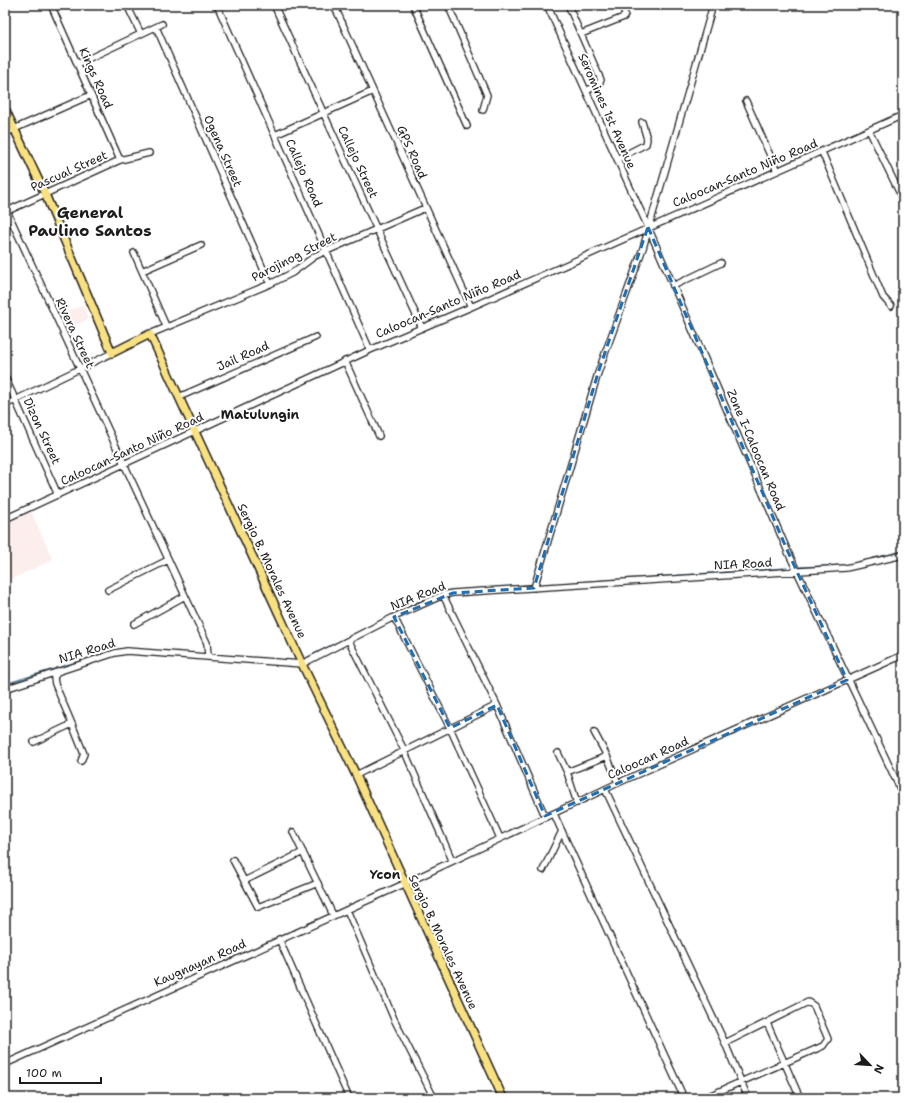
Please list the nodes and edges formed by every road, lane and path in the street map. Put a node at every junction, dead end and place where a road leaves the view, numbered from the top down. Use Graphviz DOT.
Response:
graph roads {
  1 [pos="51,5"];
  2 [pos="127,5"];
  3 [pos="217,5"];
  4 [pos="274,5"];
  5 [pos="334,5"];
  6 [pos="413,5"];
  7 [pos="448,5"];
  8 [pos="547,5"];
  9 [pos="568,5"];
  10 [pos="621,5"];
  11 [pos="712,5"];
  12 [pos="162,24"];
  13 [pos="156,27"];
  14 [pos="141,34"];
  15 [pos="581,34"];
  16 [pos="77,64"];
  17 [pos="373,91"];
  18 [pos="586,91"];
  19 [pos="91,95"];
  20 [pos="746,101"];
  21 [pos="5,110"];
  22 [pos="483,110"];
  23 [pos="324,112"];
  24 [pos="903,116"];
  25 [pos="642,122"];
  26 [pos="467,126"];
  27 [pos="14,129"];
  28 [pos="869,130"];
  29 [pos="5,133"];
  30 [pos="275,135"];
  31 [pos="149,152"];
  32 [pos="822,152"];
  33 [pos="617,159"];
  34 [pos="120,160"];
  35 [pos="777,171"];
  36 [pos="45,194"];
  37 [pos="903,200"];
  38 [pos="425,208"];
  39 [pos="6,212"];
  40 [pos="648,227"];
  41 [pos="377,230"];
  42 [pos="201,245"];
  43 [pos="327,251"];
  44 [pos="134,253"];
  45 [pos="721,263"];
  46 [pos="142,271"];
  47 [pos="270,284"];
  48 [pos="673,286"];
  49 [pos="892,306"];
  50 [pos="471,307"];
  51 [pos="166,326"];
  52 [pos="422,328"];
  53 [pos="150,334"];
  54 [pos="316,337"];
  55 [pos="370,350"];
  56 [pos="112,354"];
  57 [pos="346,361"];
  58 [pos="80,370"];
  59 [pos="5,377"];
  60 [pos="179,397"];
  61 [pos="16,400"];
  62 [pos="5,405"];
  63 [pos="195,431"];
  64 [pos="379,436"];
  65 [pos="122,463"];
  66 [pos="58,495"];
  67 [pos="5,510"];
  68 [pos="7,518"];
  69 [pos="903,555"];
  70 [pos="168,560"];
  71 [pos="797,572"];
  72 [pos="534,588"];
  73 [pos="108,590"];
  74 [pos="443,594"];
  75 [pos="185,596"];
  76 [pos="394,617"];
  77 [pos="134,624"];
  78 [pos="349,641"];
  79 [pos="208,653"];
  80 [pos="903,654"];
  81 [pos="302,664"];
  82 [pos="58,671"];
  83 [pos="847,680"];
  84 [pos="5,689"];
  85 [pos="497,705"];
  86 [pos="72,724"];
  87 [pos="450,728"];
  88 [pos="594,732"];
  89 [pos="34,742"];
  90 [pos="404,750"];
  91 [pos="558,753"];
  92 [pos="608,756"];
  93 [pos="81,761"];
  94 [pos="567,772"];
  95 [pos="356,775"];
  96 [pos="618,783"];
  97 [pos="606,789"];
  98 [pos="903,795"];
  99 [pos="577,803"];
  100 [pos="554,814"];
  101 [pos="545,816"];
  102 [pos="562,831"];
  103 [pos="293,832"];
  104 [pos="500,838"];
  105 [pos="303,852"];
  106 [pos="234,860"];
  107 [pos="452,860"];
  108 [pos="543,870"];
  109 [pos="244,881"];
  110 [pos="318,883"];
  111 [pos="404,884"];
  112 [pos="347,910"];
  113 [pos="334,915"];
  114 [pos="279,939"];
  115 [pos="767,1023"];
  116 [pos="725,1042"];
  117 [pos="5,1064"];
  118 [pos="785,1064"];
  119 [pos="740,1082"];
  120 [pos="349,1098"];
  121 [pos="434,1098"];
  122 [pos="503,1098"];
  123 [pos="684,1098"];
  124 [pos="704,1098"];
  125 [pos="748,1098"];
  126 [pos="800,1098"];
  1 -- 16 [label="street, Kings Road"];
  2 -- 14 [label="street"];
  3 -- 30 [label="street, Callejo Road"];
  4 -- 23 [label="street, Callejo Street"];
  5 -- 17 [label="street, GPS Road"];
  6 -- 26 [label="street"];
  7 -- 22 [label="street"];
  8 -- 18 [label="street, Seromines 1st Avenue"];
  9 -- 15 [label="street"];
  10 -- 15 [label="street"];
  11 -- 40 [label="street"];
  12 -- 13 [label="street"];
  13 -- 14 [label="street"];
  13 -- 47 [label="street, Ogena Street"];
  14 -- 16 [label="street"];
  15 -- 18 [label="street"];
  16 -- 19 [label="street, Kings Road"];
  17 -- 23 [label="street"];
  17 -- 38 [label="street, GPS Road"];
  18 -- 33 [label="street, Seromines 1st Avenue"];
  19 -- 27 [label="street"];
  19 -- 34 [label="street, Kings Road"];
  20 -- 35 [label="street"];
  21 -- 27 [label="main road"];
  23 -- 30 [label="street"];
  23 -- 41 [label="street, Callejo Street"];
  24 -- 28 [label="street, Caloocan-Santo Niño Road"];
  25 -- 33 [label="street"];
  27 -- 29 [label="street"];
  27 -- 36 [label="main road"];
  28 -- 32 [label="street, Caloocan-Santo Niño Road"];
  28 -- 37 [label="street"];
  30 -- 43 [label="street, Callejo Road"];
  31 -- 34 [label="street, Pascual Street"];
  32 -- 35 [label="street, Caloocan-Santo Niño Road"];
  32 -- 49 [label="street"];
  33 -- 40 [label="street, Seromines 1st Avenue"];
  34 -- 36 [label="street, Pascual Street"];
  35 -- 40 [label="street, Caloocan-Santo Niño Road"];
  36 -- 39 [label="street, Pascual Street"];
  36 -- 56 [label="main road"];
  38 -- 41 [label="street, Parojinog Street"];
  38 -- 50 [label="street, GPS Road"];
  39 -- 58 [label="street, Rivera Street"];
  40 -- 48 [label="street, Zone I-Caloocan Road"];
  40 -- 50 [label="street, Caloocan-Santo Niño Road"];
  40 -- 72 [label="street"];
  41 -- 43 [label="street, Parojinog Street"];
  41 -- 52 [label="street, Callejo Street"];
  42 -- 46 [label="street"];
  43 -- 47 [label="street, Parojinog Street"];
  43 -- 55 [label="street, Callejo Road"];
  44 -- 46 [label="street"];
  45 -- 48 [label="street"];
  46 -- 51 [label="street"];
  47 -- 51 [label="street, Parojinog Street"];
  48 -- 71 [label="street, Zone I-Caloocan Road"];
  50 -- 52 [label="street, Caloocan-Santo Niño Road"];
  51 -- 53 [label="street, Parojinog Street"];
  52 -- 55 [label="street, Caloocan-Santo Niño Road"];
  53 -- 56 [label="main road"];
  53 -- 60 [label="main road, Sergio B. Morales Avenue"];
  54 -- 60 [label="street, Jail Road"];
  55 -- 57 [label="street, Caloocan-Santo Niño Road"];
  56 -- 58 [label="street"];
  57 -- 63 [label="street, Caloocan-Santo Niño Road"];
  57 -- 64 [label="street"];
  58 -- 61 [label="street"];
  58 -- 65 [label="street, Rivera Street"];
  59 -- 61 [label="street, Dizon Street"];
  60 -- 63 [label="main road, Sergio B. Morales Avenue"];
  61 -- 62 [label="street"];
  61 -- 66 [label="street, Dizon Street"];
  63 -- 65 [label="street, Caloocan-Santo Niño Road"];
  63 -- 81 [label="main road, Sergio B. Morales Avenue"];
  65 -- 66 [label="street, Caloocan-Santo Niño Road"];
  65 -- 70 [label="street, Rivera Street"];
  66 -- 68 [label="street, Caloocan-Santo Niño Road"];
  67 -- 68 [label="street"];
  69 -- 71 [label="street, NIA Road"];
  70 -- 73 [label="street"];
  70 -- 75 [label="street, Rivera Street"];
  71 -- 72 [label="street, NIA Road"];
  71 -- 83 [label="street, Zone I-Caloocan Road"];
  72 -- 74 [label="street, NIA Road"];
  74 -- 76 [label="street, NIA Road"];
  74 -- 85 [label="street"];
  75 -- 77 [label="street"];
  75 -- 79 [label="street, Rivera Street"];
  76 -- 78 [label="street, NIA Road"];
  76 -- 87 [label="street"];
  78 -- 81 [label="street, NIA Road"];
  78 -- 90 [label="street"];
  79 -- 81 [label="street, NIA Road"];
  79 -- 82 [label="street, NIA Road"];
  80 -- 83 [label="street, Caloocan Road"];
  81 -- 95 [label="main road, Sergio B. Morales Avenue"];
  82 -- 84 [label="street, NIA Road"];
  82 -- 86 [label="street"];
  83 -- 96 [label="street, Caloocan Road"];
  83 -- 98 [label="street, Zone I-Caloocan Road"];
  85 -- 87 [label="street"];
  85 -- 101 [label="street"];
  86 -- 89 [label="street"];
  86 -- 93 [label="street"];
  87 -- 90 [label="street"];
  87 -- 104 [label="street"];
  88 -- 92 [label="street"];
  90 -- 95 [label="street"];
  90 -- 107 [label="street"];
  91 -- 94 [label="street"];
  92 -- 94 [label="street"];
  92 -- 96 [label="street"];
  94 -- 99 [label="street"];
  95 -- 111 [label="main road, Sergio B. Morales Avenue"];
  96 -- 97 [label="street, Caloocan Road"];
  97 -- 99 [label="street, Caloocan Road"];
  97 -- 116 [label="street"];
  99 -- 100 [label="street, Caloocan Road"];
  100 -- 101 [label="street, Caloocan Road"];
  100 -- 102 [label="street"];
  101 -- 104 [label="street, Caloocan Road"];
  102 -- 108 [label="street"];
  102 -- 123 [label="street"];
  103 -- 105 [label="street"];
  104 -- 107 [label="street, Caloocan Road"];
  105 -- 109 [label="street"];
  105 -- 110 [label="street"];
  106 -- 109 [label="street"];
  107 -- 111 [label="street, Caloocan Road"];
  109 -- 110 [label="street"];
  110 -- 113 [label="street"];
  111 -- 112 [label="street, Kaugnayan Road"];
  111 -- 122 [label="main road, Sergio B. Morales Avenue"];
  112 -- 113 [label="street, Kaugnayan Road"];
  112 -- 121 [label="street"];
  113 -- 114 [label="street, Kaugnayan Road"];
  114 -- 117 [label="street, Kaugnayan Road"];
  114 -- 120 [label="street"];
  115 -- 116 [label="street"];
  115 -- 118 [label="street"];
  115 -- 118 [label="street"];
  116 -- 119 [label="street"];
  118 -- 119 [label="street"];
  118 -- 126 [label="street"];
  119 -- 124 [label="street"];
  119 -- 125 [label="street"];
}
